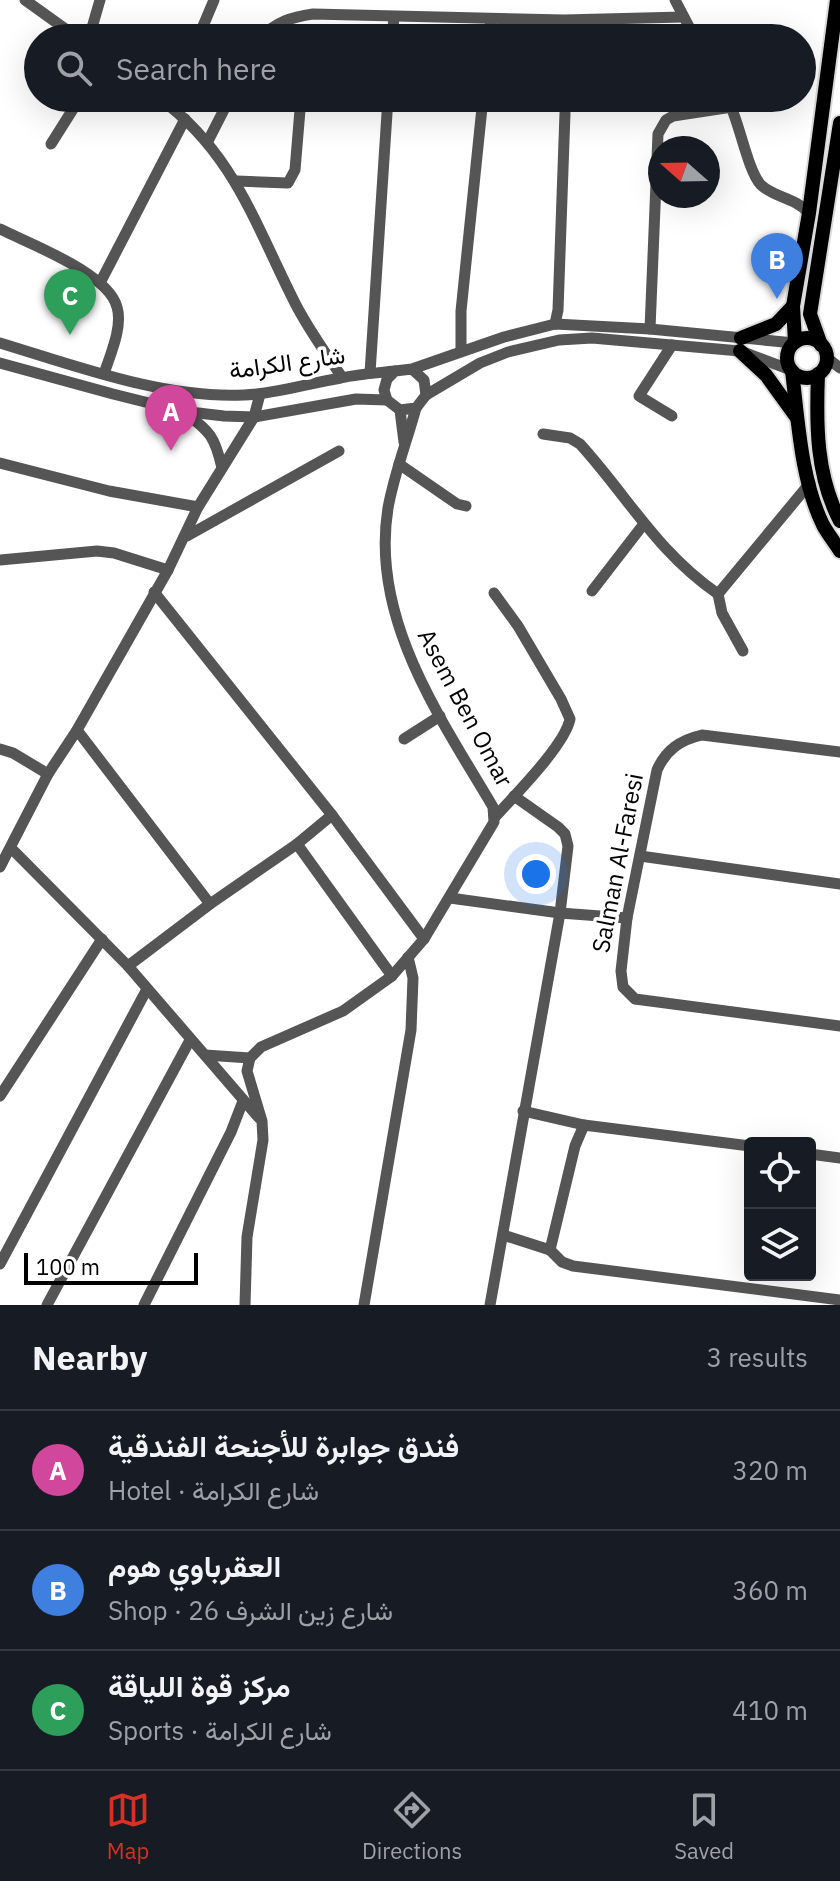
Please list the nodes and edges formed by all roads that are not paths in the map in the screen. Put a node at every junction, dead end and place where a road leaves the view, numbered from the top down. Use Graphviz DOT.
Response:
graph roads {
  1 [pos="100,0"];
  2 [pos="214,0"];
  3 [pos="322,0"];
  4 [pos="675,0"];
  5 [pos="837,0"];
  6 [pos="27,1"];
  7 [pos="313,14"];
  8 [pos="394,17"];
  9 [pos="683,17"];
  10 [pos="491,19"];
  11 [pos="59,24"];
  12 [pos="93,24"];
  13 [pos="204,24"];
  14 [pos="276,24"];
  15 [pos="393,24"];
  16 [pos="490,24"];
  17 [pos="687,24"];
  18 [pos="836,45"];
  19 [pos="71,112"];
  20 [pos="180,112"];
  21 [pos="223,112"];
  22 [pos="300,112"];
  23 [pos="387,112"];
  24 [pos="482,112"];
  25 [pos="689,112"];
  26 [pos="734,112"];
  27 [pos="565,113"];
  28 [pos="185,119"];
  29 [pos="840,123"];
  30 [pos="208,141"];
  31 [pos="51,144"];
  32 [pos="237,181"];
  33 [pos="809,213"];
  34 [pos="0,229"];
  35 [pos="100,283"];
  36 [pos="793,306"];
  37 [pos="555,324"];
  38 [pos="650,329"];
  39 [pos="0,343"];
  40 [pos="794,343"];
  41 [pos="740,344"];
  42 [pos="672,345"];
  43 [pos="461,351"];
  44 [pos="822,362"];
  45 [pos="0,363"];
  46 [pos="412,369"];
  47 [pos="395,371"];
  48 [pos="791,371"];
  49 [pos="840,371"];
  50 [pos="370,373"];
  51 [pos="104,374"];
  52 [pos="342,377"];
  53 [pos="260,394"];
  54 [pos="426,395"];
  55 [pos="387,400"];
  56 [pos="416,408"];
  57 [pos="400,410"];
  58 [pos="181,411"];
  59 [pos="672,416"];
  60 [pos="254,417"];
  61 [pos="798,420"];
  62 [pos="543,434"];
  63 [pos="405,447"];
  64 [pos="339,451"];
  65 [pos="0,463"];
  66 [pos="399,464"];
  67 [pos="222,468"];
  68 [pos="825,483"];
  69 [pos="466,506"];
  70 [pos="198,507"];
  71 [pos="840,521"];
  72 [pos="643,525"];
  73 [pos="186,537"];
  74 [pos="840,551"];
  75 [pos="0,560"];
  76 [pos="168,570"];
  77 [pos="592,591"];
  78 [pos="154,592"];
  79 [pos="494,593"];
  80 [pos="718,594"];
  81 [pos="743,651"];
  82 [pos="440,716"];
  83 [pos="77,730"];
  84 [pos="404,739"];
  85 [pos="0,749"];
  86 [pos="840,752"];
  87 [pos="48,774"];
  88 [pos="514,796"];
  89 [pos="332,815"];
  90 [pos="495,817"];
  91 [pos="297,844"];
  92 [pos="11,848"];
  93 [pos="640,856"];
  94 [pos="0,867"];
  95 [pos="840,884"];
  96 [pos="450,898"];
  97 [pos="210,904"];
  98 [pos="560,913"];
  99 [pos="627,918"];
  100 [pos="102,939"];
  101 [pos="424,939"];
  102 [pos="408,957"];
  103 [pos="128,966"];
  104 [pos="392,976"];
  105 [pos="147,989"];
  106 [pos="840,1026"];
  107 [pos="190,1040"];
  108 [pos="205,1055"];
  109 [pos="250,1058"];
  110 [pos="0,1096"];
  111 [pos="243,1101"];
  112 [pos="523,1111"];
  113 [pos="262,1121"];
  114 [pos="584,1125"];
  115 [pos="744,1145"];
  116 [pos="816,1155"];
  117 [pos="840,1158"];
  118 [pos="503,1235"];
  119 [pos="550,1250"];
  120 [pos="0,1264"];
  121 [pos="840,1300"];
  122 [pos="47,1305"];
  123 [pos="144,1305"];
  124 [pos="245,1305"];
  125 [pos="364,1305"];
  126 [pos="490,1305"];
  1 -- 12 [label="street"];
  2 -- 13 [label="street"];
  3 -- 7 [label="street"];
  4 -- 9 [label="street"];
  5 -- 18 [label="main road"];
  6 -- 11 [label="street"];
  7 -- 8 [label="street"];
  7 -- 14 [label="street"];
  8 -- 10 [label="street"];
  8 -- 15 [label="street"];
  9 -- 10 [label="street"];
  9 -- 17 [label="street"];
  10 -- 16 [label="street"];
  18 -- 33 [label="main road"];
  19 -- 31 [label="street"];
  20 -- 28 [label="street"];
  21 -- 30 [label="street"];
  22 -- 32 [label="street"];
  23 -- 50 [label="street"];
  24 -- 43 [label="street"];
  25 -- 38 [label="street"];
  26 -- 33 [label="street"];
  27 -- 37 [label="street"];
  28 -- 30 [label="street"];
  28 -- 35 [label="street"];
  29 -- 44 [label="main road"];
  30 -- 32 [label="street"];
  32 -- 52 [label="street"];
  33 -- 36 [label="main road"];
  34 -- 35 [label="street"];
  35 -- 51 [label="street"];
  36 -- 40 [label="main road"];
  36 -- 41 [label="main road"];
  37 -- 38 [label="street"];
  37 -- 43 [label="street"];
  38 -- 41 [label="street"];
  39 -- 51 [label="street, شارع الكرامة"];
  40 -- 41 [label="street"];
  40 -- 44 [label="main road"];
  40 -- 48 [label="main road"];
  41 -- 42 [label="street"];
  41 -- 48 [label="street"];
  41 -- 61 [label="main road"];
  42 -- 54 [label="street"];
  42 -- 59 [label="street"];
  43 -- 46 [label="street"];
  44 -- 48 [label="main road"];
  44 -- 49 [label="street"];
  44 -- 68 [label="main road"];
  45 -- 58 [label="street, شارع الكرامة"];
  46 -- 47 [label="street"];
  46 -- 54 [label="street"];
  47 -- 50 [label="street, شارع الكرامة"];
  47 -- 55 [label="street"];
  48 -- 61 [label="main road"];
  50 -- 52 [label="street, شارع الكرامة"];
  51 -- 53 [label="street, شارع الكرامة"];
  52 -- 53 [label="street, شارع الكرامة"];
  53 -- 60 [label="street"];
  54 -- 56 [label="street"];
  55 -- 57 [label="street"];
  55 -- 60 [label="street, شارع الكرامة"];
  56 -- 57 [label="street"];
  56 -- 63 [label="street, Asem Ben Omar"];
  57 -- 63 [label="street"];
  58 -- 60 [label="street, شارع الكرامة"];
  58 -- 67 [label="street"];
  60 -- 67 [label="street"];
  61 -- 68 [label="main road"];
  62 -- 72 [label="street"];
  63 -- 66 [label="street, Asem Ben Omar"];
  64 -- 73 [label="street"];
  65 -- 70 [label="street"];
  66 -- 69 [label="street"];
  66 -- 82 [label="street, Asem Ben Omar"];
  67 -- 70 [label="street"];
  68 -- 71 [label="main road"];
  68 -- 74 [label="main road"];
  68 -- 80 [label="street"];
  70 -- 73 [label="street"];
  72 -- 77 [label="street"];
  72 -- 80 [label="street"];
  73 -- 76 [label="street"];
  75 -- 76 [label="street"];
  76 -- 78 [label="street"];
  78 -- 83 [label="street"];
  78 -- 89 [label="street"];
  79 -- 88 [label="street"];
  80 -- 81 [label="street"];
  82 -- 84 [label="street"];
  82 -- 90 [label="street, Asem Ben Omar"];
  83 -- 87 [label="street"];
  83 -- 97 [label="street"];
  85 -- 87 [label="street"];
  86 -- 93 [label="street, Salman Al-Faresi"];
  87 -- 92 [label="street"];
  88 -- 90 [label="street"];
  88 -- 98 [label="street"];
  89 -- 91 [label="street"];
  89 -- 101 [label="street"];
  90 -- 96 [label="street, Asem Ben Omar"];
  91 -- 97 [label="street"];
  91 -- 104 [label="street"];
  92 -- 94 [label="street"];
  92 -- 100 [label="street"];
  93 -- 95 [label="street"];
  93 -- 99 [label="street, Salman Al-Faresi"];
  96 -- 98 [label="street"];
  96 -- 101 [label="street, Asem Ben Omar"];
  97 -- 103 [label="street"];
  98 -- 99 [label="street"];
  98 -- 112 [label="street"];
  99 -- 106 [label="street, Salman Al-Faresi"];
  100 -- 103 [label="street"];
  100 -- 110 [label="street"];
  101 -- 102 [label="street, Asem Ben Omar"];
  102 -- 104 [label="street, Asem Ben Omar"];
  102 -- 125 [label="street"];
  103 -- 105 [label="street"];
  104 -- 109 [label="street, Asem Ben Omar"];
  105 -- 107 [label="street"];
  105 -- 120 [label="street"];
  107 -- 108 [label="street"];
  107 -- 122 [label="street"];
  108 -- 109 [label="street"];
  108 -- 111 [label="street"];
  109 -- 113 [label="street"];
  111 -- 113 [label="street"];
  111 -- 123 [label="street"];
  112 -- 114 [label="street"];
  112 -- 118 [label="street"];
  113 -- 124 [label="street"];
  114 -- 115 [label="street"];
  114 -- 119 [label="street"];
  116 -- 117 [label="street"];
  118 -- 119 [label="street"];
  118 -- 126 [label="street"];
  119 -- 121 [label="street"];
}
